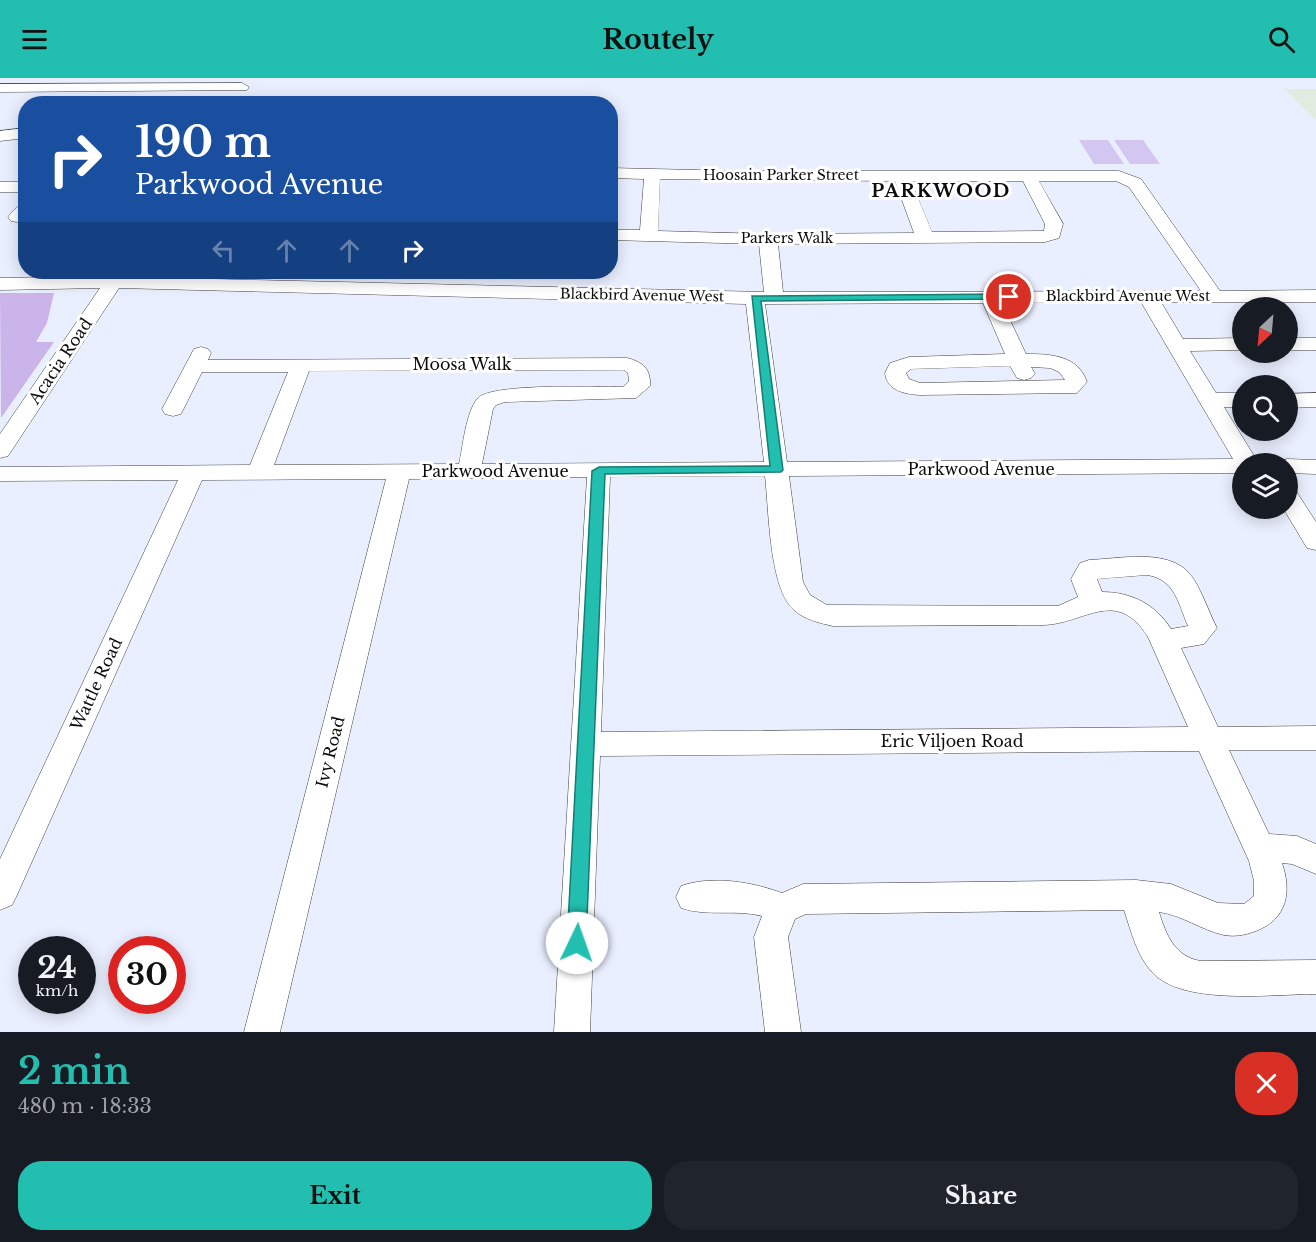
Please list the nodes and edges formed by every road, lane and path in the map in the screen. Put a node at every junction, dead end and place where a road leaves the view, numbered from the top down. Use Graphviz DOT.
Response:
graph roads {
  1 [pos="245,82"];
  2 [pos="0,88"];
  3 [pos="236,96"];
  4 [pos="18,134"];
  5 [pos="0,136"];
  6 [pos="618,173"];
  7 [pos="652,174"];
  8 [pos="1028,175"];
  9 [pos="901,176"];
  10 [pos="0,187"];
  11 [pos="18,187"];
  12 [pos="618,224"];
  13 [pos="649,230"];
  14 [pos="922,230"];
  15 [pos="618,234"];
  16 [pos="768,239"];
  17 [pos="83,279"];
  18 [pos="115,279"];
  19 [pos="178,279"];
  20 [pos="0,284"];
  21 [pos="1147,296"];
  22 [pos="1214,296"];
  23 [pos="1316,296"];
  24 [pos="990,297"];
  25 [pos="765,298"];
  26 [pos="1232,344"];
  27 [pos="1298,344"];
  28 [pos="1316,344"];
  29 [pos="1176,345"];
  30 [pos="1018,360"];
  31 [pos="301,365"];
  32 [pos="1031,388"];
  33 [pos="1209,400"];
  34 [pos="1232,400"];
  35 [pos="1316,400"];
  36 [pos="1298,401"];
  37 [pos="173,409"];
  38 [pos="0,451"];
  39 [pos="1241,453"];
  40 [pos="1232,466"];
  41 [pos="1298,466"];
  42 [pos="1316,466"];
  43 [pos="776,470"];
  44 [pos="469,471"];
  45 [pos="599,471"];
  46 [pos="259,472"];
  47 [pos="399,472"];
  48 [pos="193,473"];
  49 [pos="0,474"];
  50 [pos="1298,513"];
  51 [pos="1316,542"];
  52 [pos="1093,602"];
  53 [pos="1164,640"];
  54 [pos="1316,738"];
  55 [pos="1209,740"];
  56 [pos="587,744"];
  57 [pos="1258,847"];
  58 [pos="1316,860"];
  59 [pos="0,895"];
  60 [pos="1136,895"];
  61 [pos="693,897"];
  62 [pos="782,909"];
  63 [pos="1316,977"];
  64 [pos="262,1032"];
  65 [pos="572,1032"];
  66 [pos="783,1032"];
  1 -- 2 [label="street"];
  1 -- 3 [label="street"];
  4 -- 5 [label="street"];
  6 -- 7 [label="street, Hoosain Parker Street"];
  7 -- 9 [label="street, Hoosain Parker Street"];
  7 -- 13 [label="street"];
  8 -- 9 [label="street, Hoosain Parker Street"];
  8 -- 14 [label="street, Parkers Walk"];
  8 -- 22 [label="street, Hoosain Parker Street"];
  9 -- 14 [label="street"];
  10 -- 11 [label="street"];
  12 -- 13 [label="street, Parkers Walk"];
  13 -- 14 [label="street, Parkers Walk"];
  13 -- 15 [label="street, Parkers Walk"];
  13 -- 16 [label="street, Parkers Walk"];
  14 -- 16 [label="street, Parkers Walk"];
  16 -- 25 [label="street"];
  17 -- 20 [label="street, Blackbird Avenue West"];
  18 -- 38 [label="street, Acacia Road"];
  19 -- 25 [label="street, Blackbird Avenue West"];
  21 -- 22 [label="street, Blackbird Avenue West"];
  21 -- 24 [label="street, Blackbird Avenue West"];
  21 -- 29 [label="street"];
  22 -- 23 [label="street, Blackbird Avenue West"];
  24 -- 25 [label="street, Blackbird Avenue West"];
  24 -- 30 [label="street"];
  25 -- 43 [label="street"];
  26 -- 29 [label="street"];
  27 -- 28 [label="street"];
  29 -- 33 [label="street"];
  30 -- 32 [label="street"];
  30 -- 32 [label="street"];
  30 -- 32 [label="street"];
  31 -- 37 [label="street, Moosa Walk"];
  31 -- 44 [label="street, Moosa Walk"];
  31 -- 46 [label="street"];
  33 -- 34 [label="street"];
  33 -- 39 [label="street"];
  35 -- 36 [label="street"];
  40 -- 43 [label="street, Parkwood Avenue"];
  41 -- 42 [label="street"];
  43 -- 45 [label="street, Parkwood Avenue"];
  43 -- 52 [label="street"];
  44 -- 45 [label="street, Parkwood Avenue"];
  44 -- 47 [label="street, Parkwood Avenue"];
  45 -- 56 [label="street"];
  46 -- 47 [label="street, Parkwood Avenue"];
  46 -- 48 [label="street, Parkwood Avenue"];
  47 -- 64 [label="street, Ivy Road"];
  48 -- 49 [label="street, Parkwood Avenue"];
  48 -- 59 [label="street, Wattle Road"];
  50 -- 51 [label="street"];
  52 -- 53 [label="street"];
  52 -- 53 [label="street"];
  53 -- 55 [label="street"];
  54 -- 55 [label="street, Eric Viljoen Road"];
  55 -- 56 [label="street, Eric Viljoen Road"];
  55 -- 57 [label="street"];
  56 -- 65 [label="street"];
  57 -- 58 [label="street"];
  57 -- 60 [label="street"];
  60 -- 62 [label="street"];
  60 -- 63 [label="street"];
  61 -- 62 [label="street"];
  62 -- 66 [label="street"];
}
